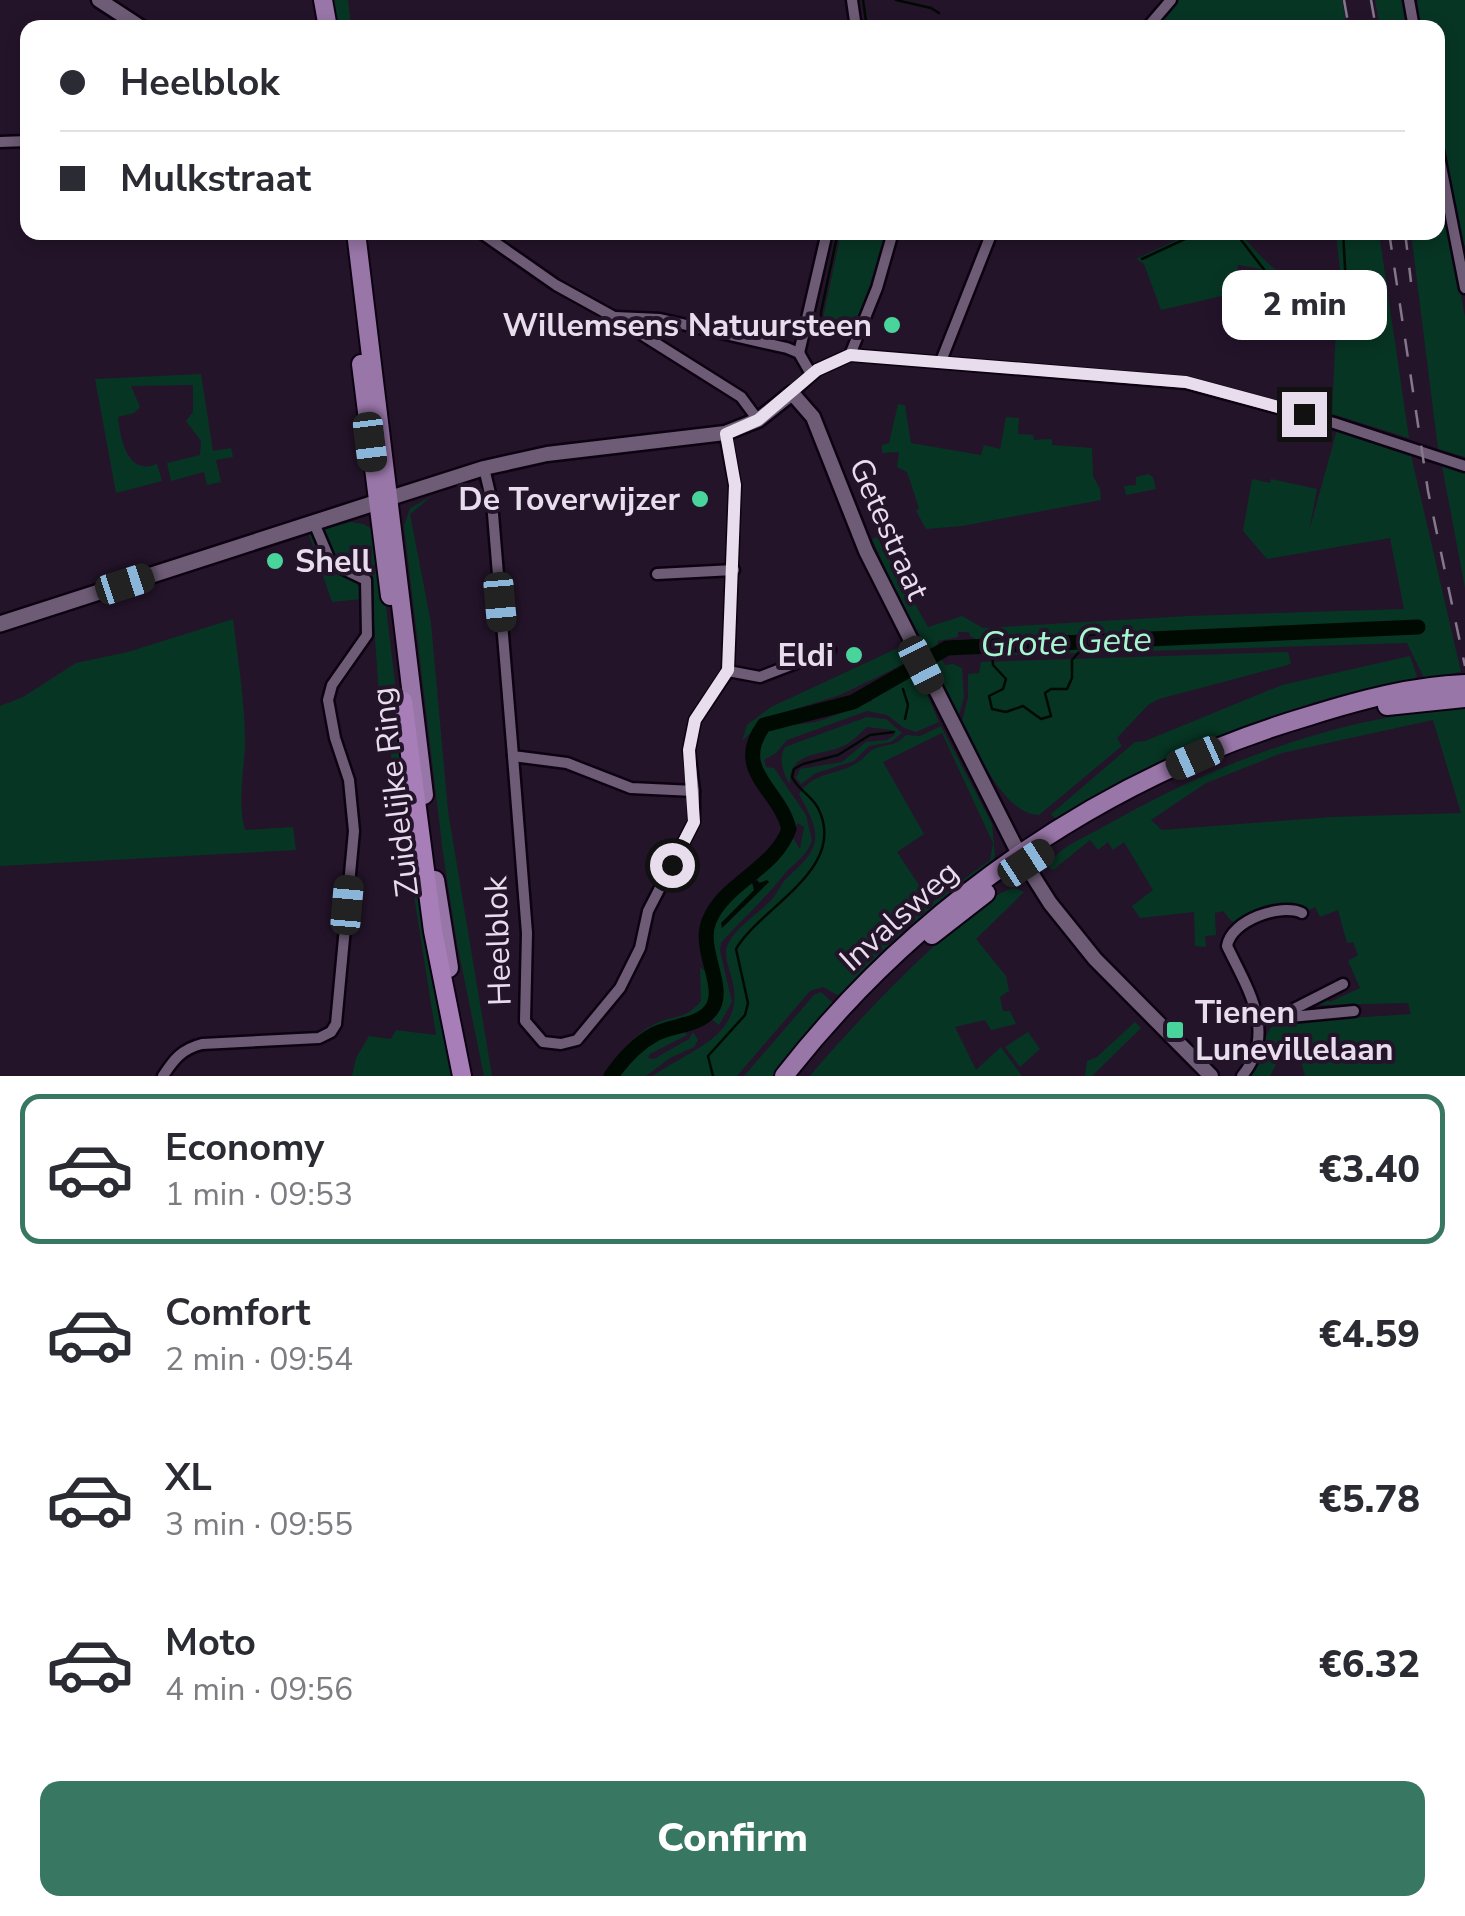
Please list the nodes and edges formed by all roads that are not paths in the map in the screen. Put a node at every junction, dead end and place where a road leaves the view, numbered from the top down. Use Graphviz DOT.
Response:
graph roads {
  1 [pos="99,0"];
  2 [pos="1170,0"];
  3 [pos="130,20"];
  4 [pos="1153,20"];
  5 [pos="1445,180"];
  6 [pos="346,240"];
  7 [pos="357,240"];
  8 [pos="491,240"];
  9 [pos="824,240"];
  10 [pos="891,240"];
  11 [pos="989,240"];
  12 [pos="1462,251"];
  13 [pos="1465,288"];
  14 [pos="614,317"];
  15 [pos="799,352"];
  16 [pos="850,355"];
  17 [pos="941,361"];
  18 [pos="811,374"];
  19 [pos="792,393"];
  20 [pos="758,420"];
  21 [pos="726,434"];
  22 [pos="1465,466"];
  23 [pos="484,468"];
  24 [pos="384,500"];
  25 [pos="314,523"];
  26 [pos="734,570"];
  27 [pos="657,574"];
  28 [pos="0,624"];
  29 [pos="830,650"];
  30 [pos="728,670"];
  31 [pos="1465,684"];
  32 [pos="1465,698"];
  33 [pos="403,700"];
  34 [pos="513,756"];
  35 [pos="694,792"];
  36 [pos="1022,859"];
  37 [pos="1302,913"];
  38 [pos="1343,984"];
  39 [pos="1354,1011"];
  40 [pos="1280,1016"];
  41 [pos="1259,1020"];
  42 [pos="162,1076"];
  43 [pos="462,1076"];
  44 [pos="471,1076"];
  45 [pos="784,1076"];
  46 [pos="796,1076"];
  47 [pos="1211,1076"];
  48 [pos="1242,1076"];
  1 -- 3 [label="street"];
  2 -- 4 [label="street"];
  5 -- 12 [label="street"];
  6 -- 24 [label="main road"];
  7 -- 24 [label="main road"];
  8 -- 14 [label="street"];
  9 -- 15 [label="street"];
  10 -- 16 [label="street"];
  11 -- 17 [label="street"];
  12 -- 13 [label="street"];
  14 -- 15 [label="street"];
  14 -- 20 [label="street"];
  15 -- 18 [label="street"];
  16 -- 17 [label="street"];
  16 -- 18 [label="street"];
  17 -- 22 [label="street"];
  18 -- 19 [label="street"];
  19 -- 20 [label="street"];
  19 -- 36 [label="street, Getestraat"];
  20 -- 21 [label="street"];
  21 -- 23 [label="street"];
  21 -- 26 [label="street"];
  23 -- 24 [label="street"];
  23 -- 34 [label="street"];
  24 -- 25 [label="main road"];
  24 -- 33 [label="main road, Zuidelijke Ring"];
  24 -- 44 [label="main road, Zuidelijke Ring"];
  25 -- 28 [label="main road"];
  25 -- 42 [label="street"];
  26 -- 27 [label="street"];
  26 -- 30 [label="street"];
  29 -- 30 [label="street"];
  30 -- 35 [label="street"];
  31 -- 36 [label="main road, Invalsweg"];
  32 -- 36 [label="main road, Invalsweg"];
  33 -- 43 [label="highway, Zuidelijke Ring"];
  34 -- 35 [label="street"];
  34 -- 35 [label="street, Heelblok"];
  36 -- 45 [label="main road, Invalsweg"];
  36 -- 46 [label="main road, Invalsweg"];
  36 -- 47 [label="street, Getestraat"];
  37 -- 41 [label="street"];
  38 -- 40 [label="street"];
  39 -- 40 [label="street"];
  40 -- 41 [label="street"];
  41 -- 48 [label="street"];
}
